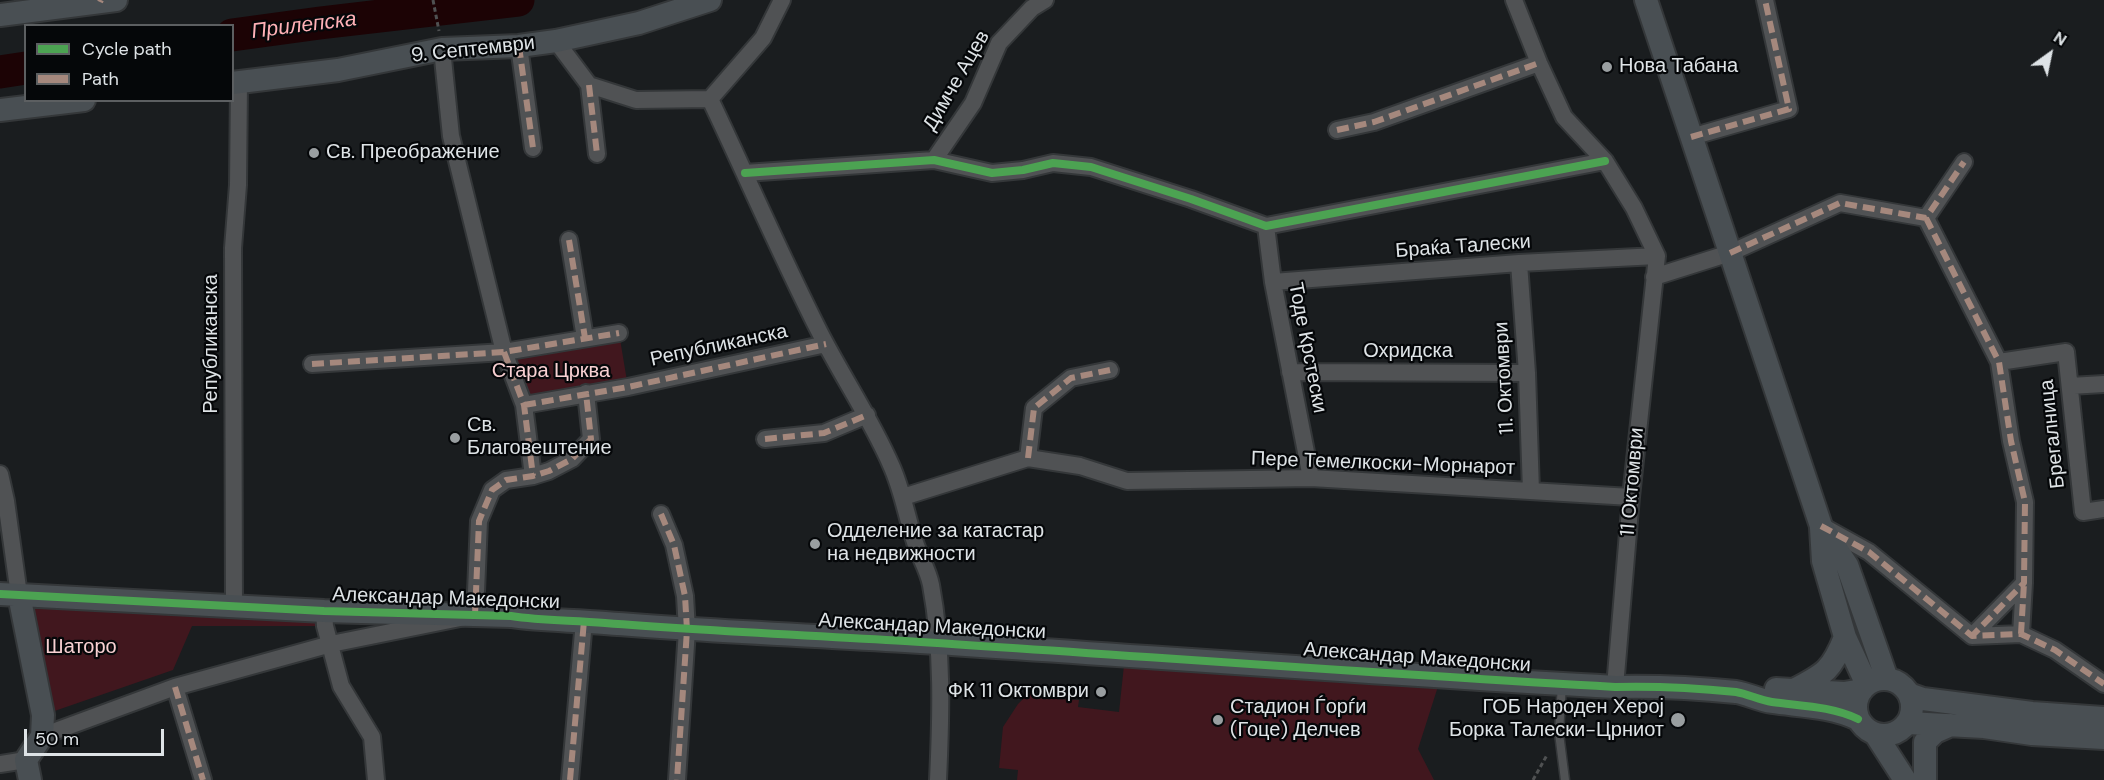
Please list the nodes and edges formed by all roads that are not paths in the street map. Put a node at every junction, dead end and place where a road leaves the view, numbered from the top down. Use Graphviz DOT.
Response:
graph roads {
  1 [pos="710,0"];
  2 [pos="782,0"];
  3 [pos="1045,0"];
  4 [pos="1514,0"];
  5 [pos="1646,0"];
  6 [pos="1765,0"];
  7 [pos="106,1"];
  8 [pos="0,15"];
  9 [pos="556,41"];
  10 [pos="519,46"];
  11 [pos="442,49"];
  12 [pos="1539,63"];
  13 [pos="236,83"];
  14 [pos="589,85"];
  15 [pos="710,99"];
  16 [pos="67,102"];
  17 [pos="0,110"];
  18 [pos="1336,130"];
  19 [pos="1691,138"];
  20 [pos="533,148"];
  21 [pos="597,154"];
  22 [pos="934,160"];
  23 [pos="1605,161"];
  24 [pos="1964,162"];
  25 [pos="746,173"];
  26 [pos="1926,218"];
  27 [pos="1266,226"];
  28 [pos="569,240"];
  29 [pos="1730,253"];
  30 [pos="1657,256"];
  31 [pos="1519,263"];
  32 [pos="1654,277"];
  33 [pos="1273,282"];
  34 [pos="619,333"];
  35 [pos="585,338"];
  36 [pos="826,344"];
  37 [pos="504,352"];
  38 [pos="2000,362"];
  39 [pos="312,364"];
  40 [pos="1110,370"];
  41 [pos="1290,372"];
  42 [pos="1527,373"];
  43 [pos="2104,384"];
  44 [pos="2070,386"];
  45 [pos="586,393"];
  46 [pos="524,405"];
  47 [pos="867,415"];
  48 [pos="765,440"];
  49 [pos="1028,458"];
  50 [pos="0,474"];
  51 [pos="533,476"];
  52 [pos="1311,478"];
  53 [pos="1531,491"];
  54 [pos="903,497"];
  55 [pos="1631,497"];
  56 [pos="2104,509"];
  57 [pos="661,514"];
  58 [pos="1821,526"];
  59 [pos="2024,583"];
  60 [pos="10,595"];
  61 [pos="234,606"];
  62 [pos="324,610"];
  63 [pos="475,615"];
  64 [pos="584,621"];
  65 [pos="687,630"];
  66 [pos="2021,634"];
  67 [pos="1972,636"];
  68 [pos="1845,637"];
  69 [pos="331,644"];
  70 [pos="939,644"];
  71 [pos="1562,684"];
  72 [pos="2104,684"];
  73 [pos="1872,685"];
  74 [pos="175,687"];
  75 [pos="1615,687"];
  76 [pos="1793,690"];
  77 [pos="1738,692"];
  78 [pos="1909,694"];
  79 [pos="1858,718"];
  80 [pos="2104,718"];
  81 [pos="1906,725"];
  82 [pos="1952,725"];
  83 [pos="1876,735"];
  84 [pos="42,736"];
  85 [pos="2104,738"];
  86 [pos="0,764"];
  87 [pos="28,770"];
  88 [pos="203,780"];
  89 [pos="376,780"];
  90 [pos="570,780"];
  91 [pos="677,780"];
  92 [pos="938,780"];
  93 [pos="1565,780"];
  94 [pos="1905,780"];
  95 [pos="1923,780"];
  1 -- 9 [label="street, 9. Септември"];
  2 -- 15 [label="street"];
  3 -- 22 [label="street, Димче Ацев"];
  4 -- 12 [label="street"];
  5 -- 19 [label="street"];
  6 -- 19 [label="street"];
  7 -- 8 [label="street"];
  9 -- 10 [label="street, 9. Септември"];
  9 -- 14 [label="street"];
  10 -- 11 [label="street, 9. Септември"];
  10 -- 20 [label="street"];
  11 -- 13 [label="street, 9. Септември"];
  11 -- 37 [label="street"];
  12 -- 18 [label="street"];
  12 -- 23 [label="street"];
  13 -- 61 [label="street, Републиканска"];
  14 -- 15 [label="street"];
  14 -- 21 [label="street"];
  15 -- 25 [label="street"];
  16 -- 17 [label="street"];
  19 -- 29 [label="street"];
  22 -- 25 [label="street"];
  22 -- 27 [label="street"];
  23 -- 27 [label="street"];
  23 -- 30 [label="street"];
  24 -- 26 [label="street"];
  25 -- 36 [label="street"];
  26 -- 29 [label="street"];
  26 -- 38 [label="street"];
  27 -- 33 [label="street, Тоде Крстески"];
  28 -- 35 [label="street"];
  29 -- 32 [label="street"];
  29 -- 58 [label="street"];
  30 -- 31 [label="street, Браќа Талески"];
  30 -- 32 [label="street, 11 Октомври"];
  31 -- 33 [label="street, Браќа Талески"];
  31 -- 42 [label="street, 11. Октомври"];
  32 -- 55 [label="street, 11 Октомври"];
  33 -- 41 [label="street, Тоде Крстески"];
  34 -- 35 [label="street"];
  35 -- 37 [label="street"];
  36 -- 45 [label="street, Републиканска"];
  36 -- 47 [label="street"];
  37 -- 39 [label="street"];
  37 -- 46 [label="street"];
  38 -- 44 [label="street, Брегалница"];
  38 -- 59 [label="street"];
  40 -- 49 [label="street"];
  41 -- 42 [label="street, Охридска"];
  41 -- 52 [label="street, Тоде Крстески"];
  42 -- 53 [label="street, 11. Октомври"];
  43 -- 44 [label="street"];
  44 -- 56 [label="street, Брегалница"];
  45 -- 46 [label="street, Републиканска"];
  45 -- 51 [label="street"];
  46 -- 51 [label="street"];
  47 -- 48 [label="street"];
  47 -- 54 [label="street"];
  49 -- 52 [label="street, Пере Темелкоски-Морнарот"];
  49 -- 54 [label="street, Пере Темелкоски-Морнарот"];
  50 -- 60 [label="street"];
  51 -- 63 [label="street"];
  52 -- 53 [label="street, Пере Темелкоски-Морнарот"];
  53 -- 55 [label="street, Пере Темелкоски-Морнарот"];
  54 -- 70 [label="street"];
  55 -- 75 [label="street, 11 Октомври"];
  57 -- 65 [label="street"];
  58 -- 67 [label="street"];
  58 -- 68 [label="street"];
  58 -- 73 [label="street"];
  59 -- 66 [label="street"];
  59 -- 67 [label="street"];
  60 -- 61 [label="street, Александар Македонски"];
  60 -- 84 [label="street"];
  61 -- 62 [label="street, Александар Македонски"];
  62 -- 63 [label="street, Александар Македонски"];
  62 -- 69 [label="street"];
  63 -- 64 [label="street, Александар Македонски"];
  63 -- 69 [label="street, Александар Македонски"];
  64 -- 65 [label="street, Александар Македонски"];
  64 -- 90 [label="street"];
  65 -- 70 [label="street, Александар Македонски"];
  65 -- 91 [label="street"];
  66 -- 67 [label="street"];
  66 -- 72 [label="street"];
  68 -- 73 [label="street"];
  68 -- 76 [label="street"];
  69 -- 74 [label="street, Александар Македонски"];
  69 -- 89 [label="street"];
  70 -- 71 [label="street, Александар Македонски"];
  70 -- 92 [label="street"];
  71 -- 75 [label="street, Александар Македонски"];
  71 -- 93 [label="lane"];
  73 -- 76 [label="street"];
  73 -- 78 [label="street"];
  73 -- 79 [label="street"];
  74 -- 84 [label="street, Александар Македонски"];
  74 -- 88 [label="street"];
  75 -- 77 [label="street, Александар Македонски"];
  76 -- 77 [label="street"];
  77 -- 79 [label="street, Александар Македонски"];
  78 -- 80 [label="street"];
  78 -- 81 [label="street"];
  79 -- 83 [label="street"];
  81 -- 82 [label="street"];
  81 -- 83 [label="street"];
  81 -- 95 [label="street"];
  82 -- 85 [label="street"];
  82 -- 95 [label="street"];
  83 -- 94 [label="street"];
  84 -- 87 [label="street"];
  86 -- 87 [label="street"];
}
